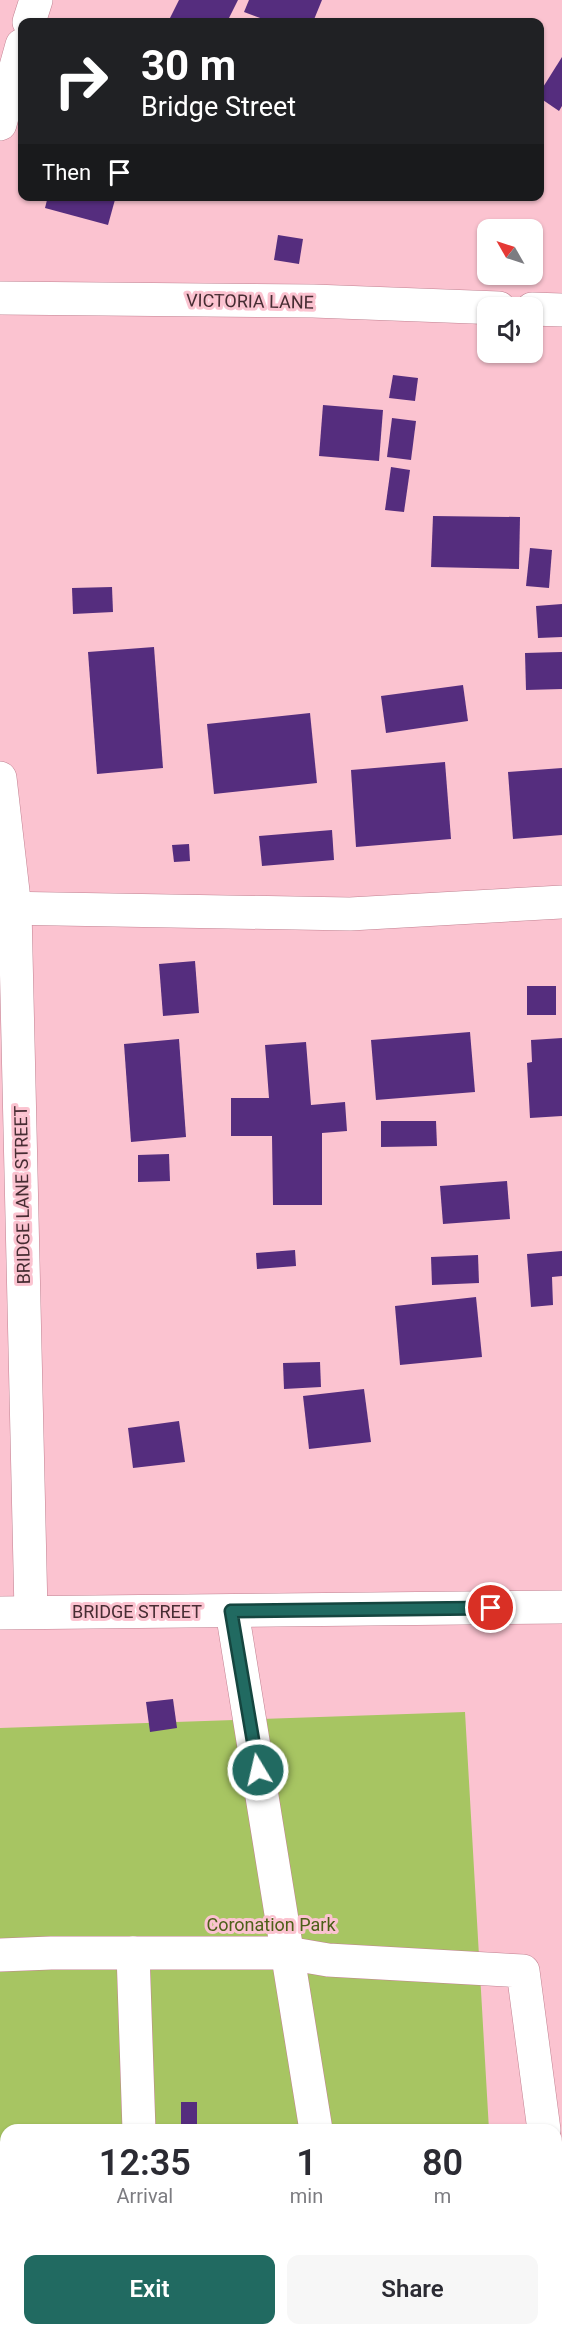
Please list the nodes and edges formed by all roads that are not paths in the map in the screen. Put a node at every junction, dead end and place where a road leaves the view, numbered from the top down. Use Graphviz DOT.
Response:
graph roads {
  1 [pos="36,0"];
  2 [pos="30,18"];
  3 [pos="18,59"];
  4 [pos="0,124"];
  5 [pos="0,298"];
  6 [pos="477,307"];
  7 [pos="543,309"];
  8 [pos="562,310"];
  9 [pos="0,778"];
  10 [pos="562,902"];
  11 [pos="7,908"];
  12 [pos="562,1607"];
  13 [pos="231,1611"];
  14 [pos="16,1612"];
  15 [pos="133,1953"];
  16 [pos="287,1953"];
  17 [pos="0,1955"];
  18 [pos="139,2124"];
  19 [pos="315,2124"];
  20 [pos="543,2124"];
  1 -- 2 [label="street"];
  3 -- 4 [label="street"];
  5 -- 6 [label="street, VICTORIA LANE"];
  7 -- 8 [label="street"];
  9 -- 11 [label="street, BRIDGE LANE STREET"];
  10 -- 11 [label="street"];
  11 -- 14 [label="street, BRIDGE LANE STREET"];
  12 -- 13 [label="street, BRIDGE STREET"];
  13 -- 14 [label="street, BRIDGE STREET"];
  13 -- 16 [label="street"];
  15 -- 16 [label="street"];
  15 -- 17 [label="street"];
  15 -- 18 [label="street"];
  16 -- 19 [label="street"];
  16 -- 20 [label="street"];
}
